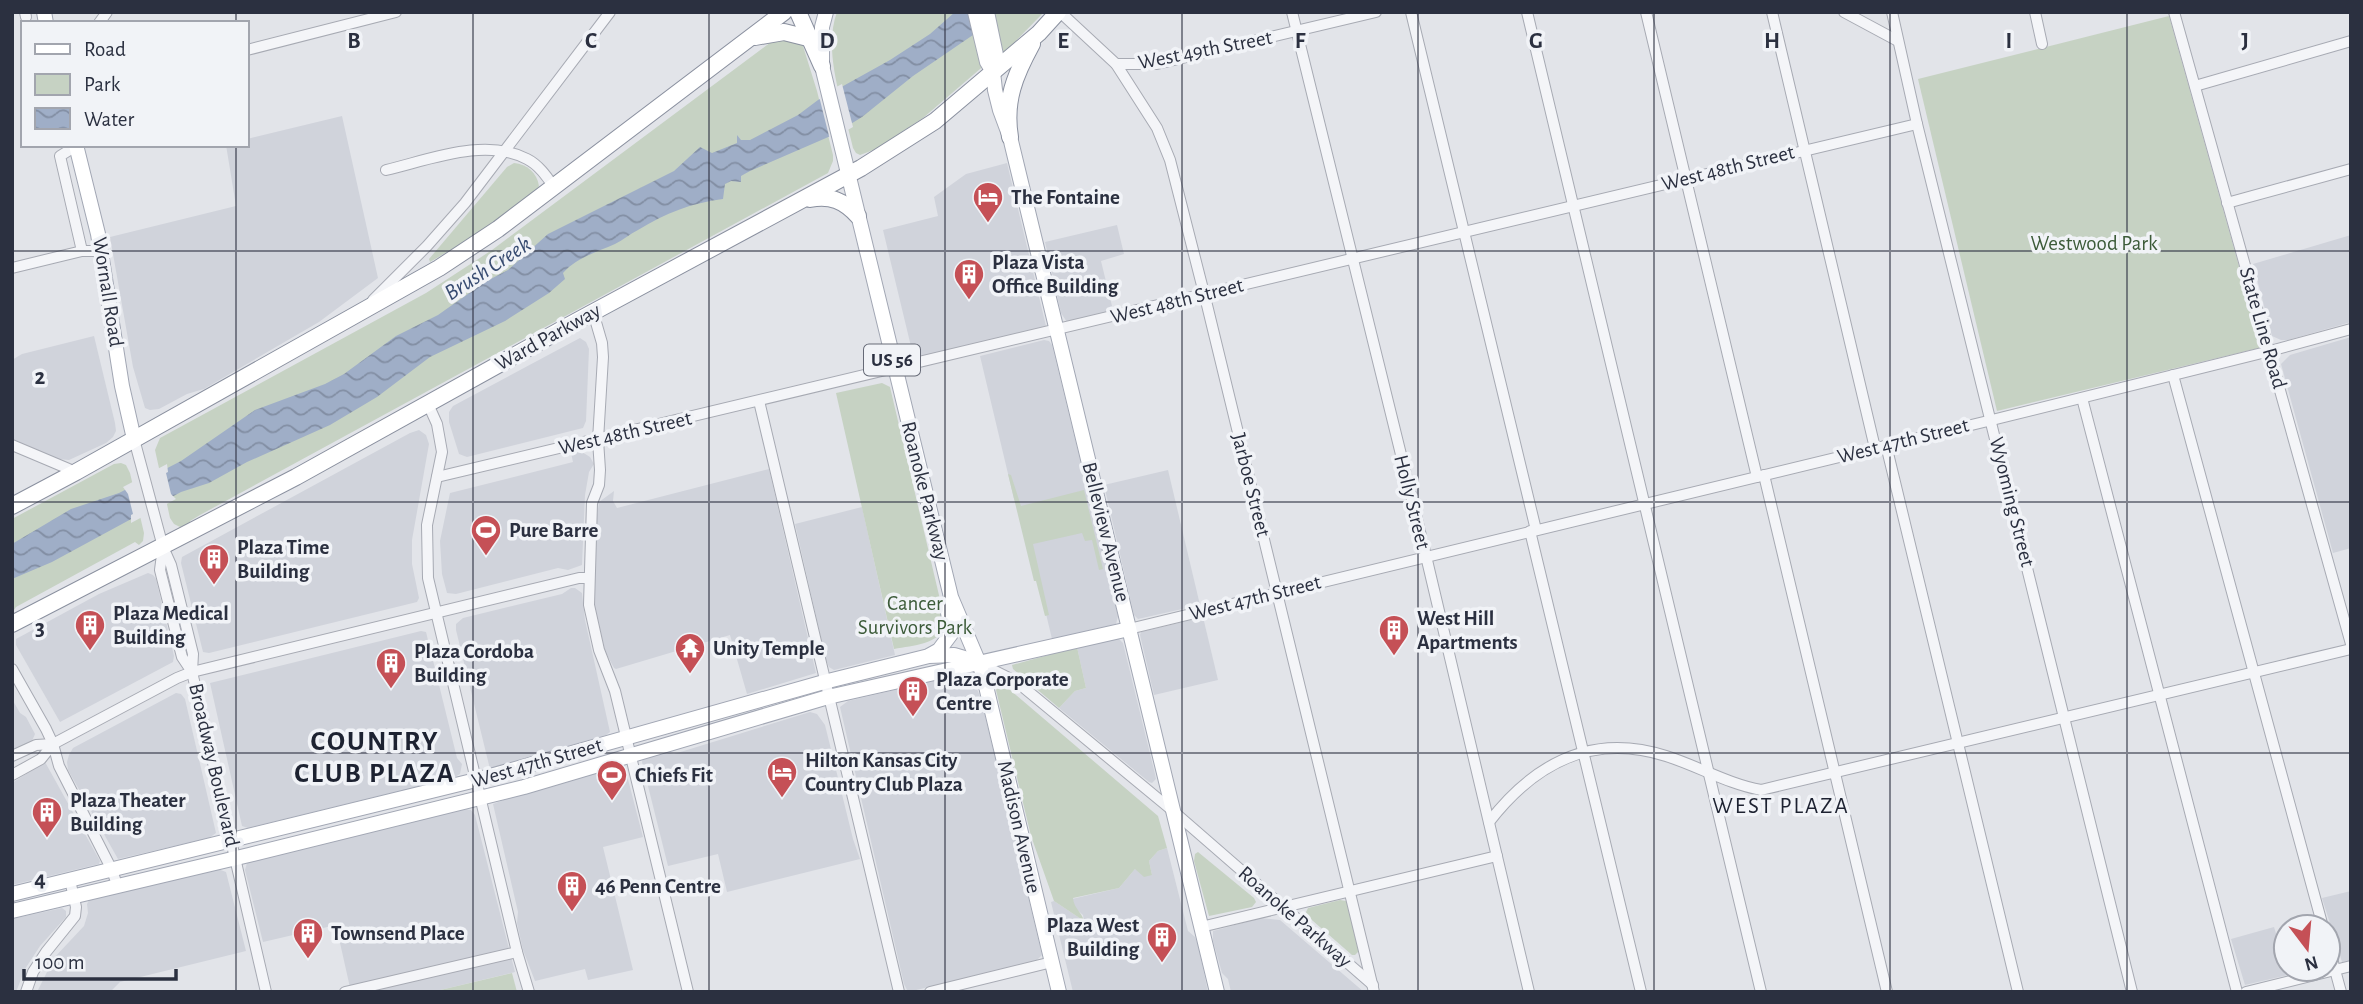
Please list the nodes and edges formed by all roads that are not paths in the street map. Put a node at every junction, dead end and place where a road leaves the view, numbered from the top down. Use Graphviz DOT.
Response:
graph roads {
  1 [pos="396,12"];
  2 [pos="610,12"];
  3 [pos="784,12"];
  4 [pos="797,12"];
  5 [pos="826,12"];
  6 [pos="975,12"];
  7 [pos="987,12"];
  8 [pos="1059,12"];
  9 [pos="1292,12"];
  10 [pos="1376,12"];
  11 [pos="1411,12"];
  12 [pos="1527,12"];
  13 [pos="1646,12"];
  14 [pos="1772,12"];
  15 [pos="1844,12"];
  16 [pos="1892,12"];
  17 [pos="2035,12"];
  18 [pos="2174,12"];
  19 [pos="356,17"];
  20 [pos="1297,32"];
  21 [pos="1039,33"];
  22 [pos="987,35"];
  23 [pos="749,38"];
  24 [pos="808,38"];
  25 [pos="1898,41"];
  26 [pos="2351,41"];
  27 [pos="2042,44"];
  28 [pos="248,50"];
  29 [pos="1116,64"];
  30 [pos="822,66"];
  31 [pos="993,72"];
  32 [pos="2195,86"];
  33 [pos="1917,124"];
  34 [pos="1010,137"];
  35 [pos="74,147"];
  36 [pos="76,147"];
  37 [pos="1803,150"];
  38 [pos="504,152"];
  39 [pos="2351,169"];
  40 [pos="386,170"];
  41 [pos="848,175"];
  42 [pos="1686,179"];
  43 [pos="554,187"];
  44 [pos="801,200"];
  45 [pos="2227,203"];
  46 [pos="1573,206"];
  47 [pos="858,216"];
  48 [pos="1464,232"];
  49 [pos="82,251"];
  50 [pos="101,251"];
  51 [pos="1352,259"];
  52 [pos="12,268"];
  53 [pos="1205,294"];
  54 [pos="361,312"];
  55 [pos="593,312"];
  56 [pos="2351,329"];
  57 [pos="1058,330"];
  58 [pos="2270,351"];
  59 [pos="894,369"];
  60 [pos="2173,375"];
  61 [pos="2082,398"];
  62 [pos="759,401"];
  63 [pos="428,404"];
  64 [pos="1992,420"];
  65 [pos="134,439"];
  66 [pos="598,440"];
  67 [pos="12,445"];
  68 [pos="1880,447"];
  69 [pos="76,472"];
  70 [pos="1760,476"];
  71 [pos="437,477"];
  72 [pos="1645,504"];
  73 [pos="12,506"];
  74 [pos="1533,530"];
  75 [pos="163,547"];
  76 [pos="1426,556"];
  77 [pos="588,578"];
  78 [pos="947,582"];
  79 [pos="1278,593"];
  80 [pos="435,612"];
  81 [pos="12,624"];
  82 [pos="1129,629"];
  83 [pos="2351,647"];
  84 [pos="929,656"];
  85 [pos="979,663"];
  86 [pos="12,669"];
  87 [pos="192,672"];
  88 [pos="2253,673"];
  89 [pos="824,682"];
  90 [pos="2160,695"];
  91 [pos="828,697"];
  92 [pos="2065,718"];
  93 [pos="627,738"];
  94 [pos="53,744"];
  95 [pos="1957,744"];
  96 [pos="1584,752"];
  97 [pos="631,754"];
  98 [pos="12,756"];
  99 [pos="1709,773"];
  100 [pos="1834,774"];
  101 [pos="12,775"];
  102 [pos="476,780"];
  103 [pos="480,798"];
  104 [pos="1172,811"];
  105 [pos="339,814"];
  106 [pos="308,821"];
  107 [pos="1489,822"];
  108 [pos="321,837"];
  109 [pos="232,840"];
  110 [pos="290,845"];
  111 [pos="1497,856"];
  112 [pos="236,858"];
  113 [pos="112,870"];
  114 [pos="70,880"];
  115 [pos="117,885"];
  116 [pos="1350,891"];
  117 [pos="12,894"];
  118 [pos="74,896"];
  119 [pos="1284,907"];
  120 [pos="12,911"];
  121 [pos="2319,913"];
  122 [pos="1201,927"];
  123 [pos="517,952"];
  124 [pos="1052,962"];
  125 [pos="2283,983"];
  126 [pos="1376,989"];
  127 [pos="26,992"];
  128 [pos="266,992"];
  129 [pos="345,992"];
  130 [pos="529,992"];
  131 [pos="688,992"];
  132 [pos="899,992"];
  133 [pos="930,992"];
  134 [pos="1059,992"];
  135 [pos="1217,992"];
  136 [pos="1529,992"];
  137 [pos="1641,992"];
  138 [pos="1762,992"];
  139 [pos="1887,992"];
  140 [pos="2018,992"];
  141 [pos="2132,992"];
  142 [pos="2237,992"];
  143 [pos="2246,992"];
  1 -- 19 [label="street"];
  2 -- 38 [label="street"];
  3 -- 23 [label="highway"];
  4 -- 24 [label="highway"];
  5 -- 30 [label="main road, Roanoke Parkway / US 56"];
  6 -- 22 [label="main road"];
  7 -- 22 [label="main road"];
  8 -- 21 [label="highway, Ward Parkway"];
  8 -- 29 [label="street, Jarboe Street"];
  9 -- 20 [label="street, Holly Street"];
  10 -- 20 [label="street, West 49th Street"];
  11 -- 48 [label="street"];
  12 -- 46 [label="street"];
  13 -- 42 [label="street"];
  14 -- 37 [label="street"];
  15 -- 25 [label="street"];
  16 -- 25 [label="street, Wyoming Street"];
  17 -- 27 [label="street"];
  18 -- 32 [label="street, State Line Road"];
  19 -- 28 [label="street"];
  20 -- 29 [label="street, West 49th Street"];
  20 -- 51 [label="street, Holly Street"];
  21 -- 31 [label="highway, Ward Parkway"];
  21 -- 34 [label="highway"];
  22 -- 31 [label="main road, Belleview Avenue"];
  23 -- 24 [label="highway"];
  23 -- 43 [label="highway"];
  24 -- 30 [label="highway"];
  25 -- 33 [label="street, Wyoming Street"];
  26 -- 32 [label="street"];
  29 -- 53 [label="street, Jarboe Street"];
  30 -- 41 [label="main road, Roanoke Parkway / US 56"];
  31 -- 34 [label="main road, Belleview Avenue"];
  31 -- 41 [label="highway, Ward Parkway"];
  32 -- 45 [label="street, State Line Road"];
  33 -- 37 [label="street, West 48th Street"];
  33 -- 64 [label="street, Wyoming Street"];
  34 -- 57 [label="main road, Belleview Avenue"];
  35 -- 49 [label="street, Wornall Road"];
  36 -- 50 [label="main road, Wornall Road"];
  37 -- 42 [label="street, West 48th Street"];
  37 -- 68 [label="street"];
  38 -- 40 [label="street"];
  38 -- 43 [label="street"];
  38 -- 54 [label="street"];
  39 -- 45 [label="street"];
  41 -- 44 [label="highway, Ward Parkway"];
  41 -- 47 [label="main road, Roanoke Parkway / US 56"];
  42 -- 46 [label="street, West 48th Street"];
  42 -- 70 [label="street"];
  43 -- 54 [label="highway"];
  44 -- 47 [label="highway"];
  44 -- 55 [label="highway, Ward Parkway"];
  45 -- 58 [label="street, State Line Road"];
  46 -- 48 [label="street, West 48th Street"];
  46 -- 72 [label="street"];
  47 -- 59 [label="main road, Roanoke Parkway / US 56"];
  48 -- 51 [label="street, West 48th Street"];
  48 -- 74 [label="street"];
  49 -- 50 [label="street"];
  49 -- 52 [label="street"];
  50 -- 65 [label="main road, Wornall Road"];
  51 -- 53 [label="street, West 48th Street"];
  51 -- 76 [label="street, Holly Street"];
  53 -- 57 [label="street, West 48th Street"];
  53 -- 79 [label="street, Jarboe Street"];
  54 -- 65 [label="highway"];
  55 -- 63 [label="highway, Ward Parkway"];
  55 -- 66 [label="street"];
  56 -- 58 [label="street, West 47th Street"];
  57 -- 59 [label="street, West 48th Street"];
  57 -- 82 [label="main road, Belleview Avenue"];
  58 -- 60 [label="street, West 47th Street"];
  58 -- 83 [label="street, State Line Road"];
  59 -- 62 [label="street, West 48th Street"];
  59 -- 78 [label="main road, Roanoke Parkway / US 56"];
  60 -- 61 [label="street, West 47th Street"];
  60 -- 88 [label="street"];
  61 -- 64 [label="street, West 47th Street"];
  61 -- 90 [label="street"];
  62 -- 66 [label="street, West 48th Street"];
  62 -- 89 [label="street"];
  63 -- 71 [label="street"];
  63 -- 75 [label="highway, Ward Parkway"];
  64 -- 68 [label="street, West 47th Street"];
  64 -- 92 [label="street, Wyoming Street"];
  65 -- 69 [label="highway"];
  65 -- 75 [label="street, Broadway Boulevard"];
  66 -- 71 [label="street, West 48th Street"];
  66 -- 77 [label="street"];
  67 -- 69 [label="street"];
  68 -- 70 [label="street, West 47th Street"];
  68 -- 95 [label="street"];
  69 -- 73 [label="highway"];
  70 -- 72 [label="street, West 47th Street"];
  70 -- 100 [label="street"];
  71 -- 80 [label="street"];
  72 -- 74 [label="street, West 47th Street"];
  72 -- 99 [label="street"];
  74 -- 76 [label="street, West 47th Street"];
  74 -- 96 [label="street"];
  75 -- 81 [label="highway, Ward Parkway"];
  75 -- 87 [label="street, Broadway Boulevard"];
  76 -- 79 [label="street, West 47th Street"];
  76 -- 107 [label="street, Holly Street"];
  77 -- 80 [label="street"];
  77 -- 93 [label="street"];
  78 -- 84 [label="main road, US 56"];
  78 -- 85 [label="main road, Roanoke Parkway"];
  79 -- 82 [label="street, West 47th Street"];
  79 -- 116 [label="street, Jarboe Street"];
  80 -- 87 [label="street"];
  80 -- 102 [label="street"];
  82 -- 85 [label="main road, West 47th Street"];
  82 -- 104 [label="main road, Belleview Avenue"];
  83 -- 88 [label="street"];
  84 -- 85 [label="main road, West 47th Street"];
  84 -- 89 [label="main road, West 47th Street"];
  85 -- 91 [label="main road, West 47th Street"];
  85 -- 104 [label="street, Roanoke Parkway"];
  85 -- 124 [label="main road, Madison Avenue"];
  86 -- 94 [label="street"];
  87 -- 94 [label="street"];
  87 -- 109 [label="street, Broadway Boulevard"];
  88 -- 90 [label="street"];
  88 -- 121 [label="street"];
  89 -- 91 [label="street"];
  89 -- 93 [label="main road, West 47th Street"];
  90 -- 92 [label="street"];
  90 -- 142 [label="street"];
  91 -- 97 [label="main road, West 47th Street"];
  91 -- 132 [label="street"];
  92 -- 95 [label="street"];
  92 -- 141 [label="street, Wyoming Street"];
  93 -- 97 [label="street"];
  93 -- 102 [label="main road, West 47th Street"];
  94 -- 98 [label="street"];
  94 -- 101 [label="street"];
  94 -- 113 [label="street"];
  95 -- 100 [label="street"];
  95 -- 140 [label="street"];
  96 -- 99 [label="street"];
  96 -- 107 [label="street"];
  96 -- 137 [label="street"];
  97 -- 103 [label="main road, West 47th Street"];
  97 -- 131 [label="street"];
  99 -- 100 [label="street"];
  99 -- 138 [label="street"];
  100 -- 139 [label="street"];
  102 -- 103 [label="street"];
  102 -- 105 [label="main road, West 47th Street"];
  103 -- 108 [label="main road, West 47th Street"];
  103 -- 123 [label="street"];
  104 -- 119 [label="street, Roanoke Parkway"];
  104 -- 122 [label="main road, Belleview Avenue"];
  105 -- 106 [label="main road, West 47th Street"];
  105 -- 108 [label="main road"];
  106 -- 109 [label="main road, West 47th Street"];
  106 -- 110 [label="main road"];
  107 -- 111 [label="street, Holly Street"];
  108 -- 110 [label="main road, West 47th Street"];
  109 -- 112 [label="street, Broadway Boulevard"];
  109 -- 113 [label="main road, West 47th Street"];
  110 -- 112 [label="main road, West 47th Street"];
  111 -- 116 [label="street"];
  111 -- 136 [label="street, Holly Street"];
  112 -- 115 [label="main road, West 47th Street"];
  112 -- 128 [label="street, Broadway Boulevard"];
  113 -- 114 [label="main road, West 47th Street"];
  113 -- 115 [label="street"];
  114 -- 117 [label="main road, West 47th Street"];
  114 -- 118 [label="street"];
  115 -- 118 [label="main road, West 47th Street"];
  116 -- 119 [label="street"];
  116 -- 126 [label="street, Jarboe Street"];
  118 -- 120 [label="main road, West 47th Street"];
  118 -- 127 [label="street"];
  119 -- 122 [label="street"];
  119 -- 126 [label="street, Roanoke Parkway"];
  122 -- 135 [label="main road, Belleview Avenue"];
  123 -- 129 [label="street"];
  123 -- 130 [label="street"];
  124 -- 133 [label="street"];
  124 -- 134 [label="main road, Madison Avenue"];
  125 -- 143 [label="street"];
}
